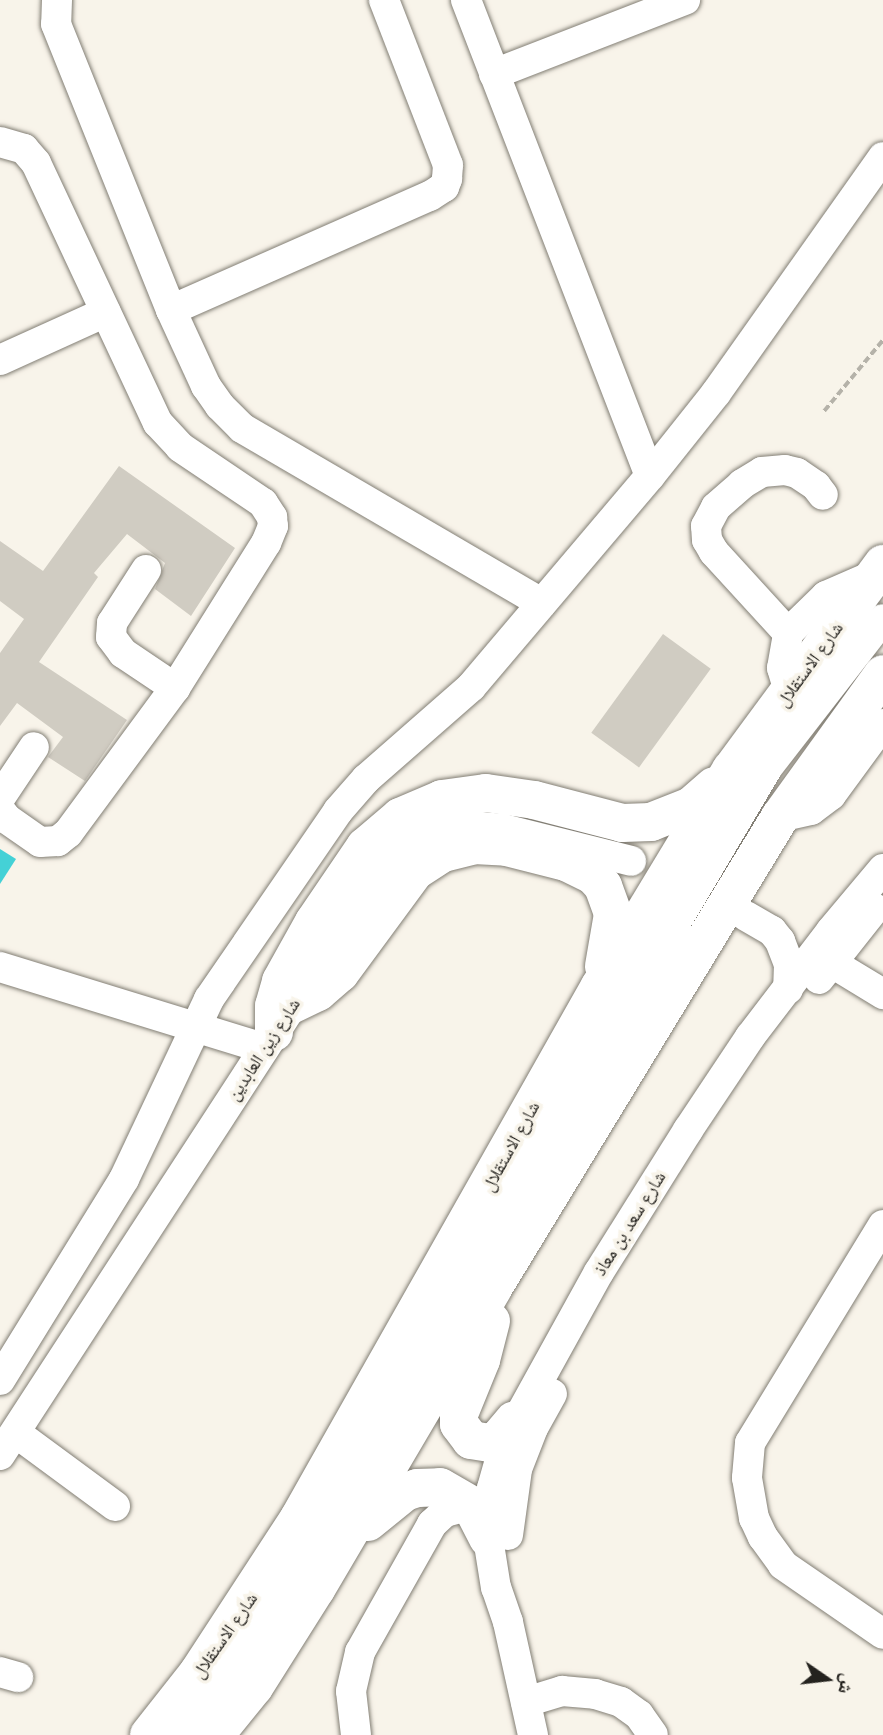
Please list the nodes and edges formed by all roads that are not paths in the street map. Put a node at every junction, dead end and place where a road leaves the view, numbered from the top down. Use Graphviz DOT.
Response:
graph roads {
  1 [pos="57,0"];
  2 [pos="384,0"];
  3 [pos="466,0"];
  4 [pos="685,0"];
  5 [pos="494,74"];
  6 [pos="0,142"];
  7 [pos="883,157"];
  8 [pos="171,310"];
  9 [pos="106,312"];
  10 [pos="0,360"];
  11 [pos="650,475"];
  12 [pos="822,495"];
  13 [pos="879,569"];
  14 [pos="146,570"];
  15 [pos="542,603"];
  16 [pos="883,619"];
  17 [pos="788,633"];
  18 [pos="883,633"];
  19 [pos="883,674"];
  20 [pos="175,688"];
  21 [pos="789,691"];
  22 [pos="883,724"];
  23 [pos="34,747"];
  24 [pos="731,770"];
  25 [pos="0,798"];
  26 [pos="0,810"];
  27 [pos="780,817"];
  28 [pos="631,861"];
  29 [pos="883,869"];
  30 [pos="883,899"];
  31 [pos="746,916"];
  32 [pos="772,931"];
  33 [pos="831,931"];
  34 [pos="832,963"];
  35 [pos="0,967"];
  36 [pos="600,986"];
  37 [pos="788,989"];
  38 [pos="883,994"];
  39 [pos="194,1026"];
  40 [pos="276,1028"];
  41 [pos="662,1183"];
  42 [pos="883,1225"];
  43 [pos="493,1288"];
  44 [pos="0,1380"];
  45 [pos="514,1420"];
  46 [pos="8,1444"];
  47 [pos="416,1488"];
  48 [pos="471,1505"];
  49 [pos="115,1506"];
  50 [pos="432,1524"];
  51 [pos="488,1538"];
  52 [pos="345,1542"];
  53 [pos="508,1622"];
  54 [pos="883,1634"];
  55 [pos="526,1703"];
  56 [pos="149,1735"];
  57 [pos="181,1735"];
  58 [pos="195,1735"];
  59 [pos="215,1735"];
  60 [pos="356,1735"];
  61 [pos="533,1735"];
  62 [pos="653,1735"];
  1 -- 8 [label="street"];
  2 -- 8 [label="street"];
  3 -- 5 [label="street"];
  4 -- 5 [label="street"];
  5 -- 11 [label="street"];
  6 -- 9 [label="street"];
  7 -- 11 [label="street"];
  8 -- 15 [label="street"];
  9 -- 10 [label="street"];
  9 -- 20 [label="street"];
  11 -- 15 [label="street"];
  12 -- 17 [label="street"];
  13 -- 17 [label="street"];
  13 -- 21 [label="highway, شارع الاستقلال"];
  14 -- 20 [label="street"];
  15 -- 39 [label="street"];
  16 -- 57 [label="street"];
  17 -- 21 [label="street"];
  18 -- 58 [label="street"];
  19 -- 27 [label="highway"];
  20 -- 26 [label="street"];
  21 -- 24 [label="highway, شارع الاستقلال"];
  22 -- 27 [label="street"];
  23 -- 25 [label="street"];
  24 -- 36 [label="highway, شارع الاستقلال"];
  24 -- 40 [label="highway"];
  27 -- 43 [label="highway"];
  28 -- 40 [label="street, شارع زين العابدين"];
  29 -- 33 [label="street, شارع سعد بن معاذ"];
  30 -- 34 [label="street, شارع سعد بن معاذ"];
  31 -- 32 [label="street"];
  32 -- 33 [label="street"];
  32 -- 37 [label="street"];
  33 -- 37 [label="street, شارع سعد بن معاذ"];
  34 -- 38 [label="street"];
  34 -- 41 [label="street, شارع سعد بن معاذ"];
  35 -- 39 [label="street"];
  36 -- 40 [label="highway"];
  36 -- 56 [label="highway, شارع الاستقلال"];
  37 -- 41 [label="street, شارع سعد بن معاذ"];
  39 -- 40 [label="street"];
  39 -- 44 [label="street"];
  40 -- 46 [label="street, شارع زين العابدين"];
  41 -- 45 [label="street, شارع سعد بن معاذ"];
  41 -- 53 [label="street, شارع سعد بن معاذ"];
  42 -- 54 [label="street"];
  43 -- 45 [label="highway"];
  43 -- 52 [label="highway"];
  45 -- 51 [label="street, شارع سعد بن معاذ"];
  46 -- 49 [label="street"];
  47 -- 48 [label="highway"];
  47 -- 50 [label="street"];
  47 -- 52 [label="highway"];
  48 -- 50 [label="street"];
  48 -- 51 [label="highway"];
  50 -- 60 [label="street"];
  51 -- 53 [label="street, شارع سعد بن معاذ"];
  52 -- 59 [label="highway"];
  53 -- 55 [label="street, شارع سعد بن معاذ"];
  55 -- 61 [label="street, شارع سعد بن معاذ"];
  55 -- 62 [label="street"];
}
